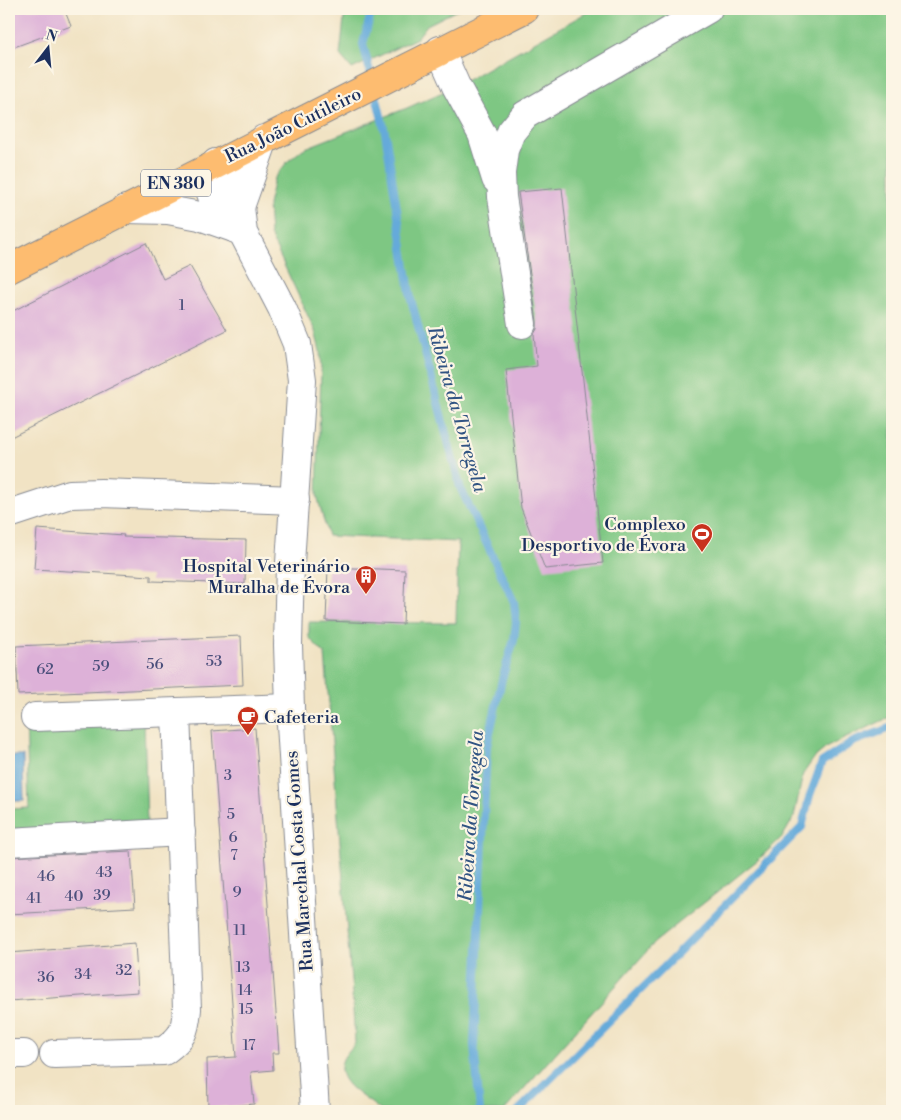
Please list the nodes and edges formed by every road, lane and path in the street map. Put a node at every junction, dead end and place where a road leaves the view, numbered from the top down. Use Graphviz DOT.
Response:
graph roads {
  1 [pos="524,9"];
  2 [pos="708,9"];
  3 [pos="440,50"];
  4 [pos="525,115"];
  5 [pos="473,117"];
  6 [pos="264,138"];
  7 [pos="216,163"];
  8 [pos="502,197"];
  9 [pos="126,209"];
  10 [pos="239,223"];
  11 [pos="9,268"];
  12 [pos="522,324"];
  13 [pos="295,500"];
  14 [pos="9,514"];
  15 [pos="290,708"];
  16 [pos="176,713"];
  17 [pos="35,717"];
  18 [pos="181,832"];
  19 [pos="9,842"];
  20 [pos="54,1054"];
  21 [pos="315,1111"];
  1 -- 3 [label="main road, Rua João Cutileiro / EN 380"];
  2 -- 4 [label="street"];
  3 -- 5 [label="street"];
  3 -- 6 [label="main road, Rua João Cutileiro / EN 380"];
  4 -- 5 [label="street"];
  4 -- 8 [label="street"];
  5 -- 8 [label="street"];
  6 -- 7 [label="main road, Rua João Cutileiro / EN 380"];
  6 -- 10 [label="street"];
  7 -- 9 [label="main road, Rua João Cutileiro / EN 380"];
  7 -- 10 [label="street, Rua Marechal Costa Gomes"];
  8 -- 12 [label="street"];
  9 -- 10 [label="street"];
  9 -- 11 [label="main road, Rua João Cutileiro / EN 380"];
  10 -- 13 [label="street, Rua Marechal Costa Gomes"];
  13 -- 14 [label="street"];
  13 -- 15 [label="street, Rua Marechal Costa Gomes"];
  15 -- 16 [label="street"];
  15 -- 21 [label="street, Rua Marechal Costa Gomes"];
  16 -- 17 [label="street"];
  16 -- 18 [label="street"];
  18 -- 19 [label="street"];
  18 -- 20 [label="street"];
}
